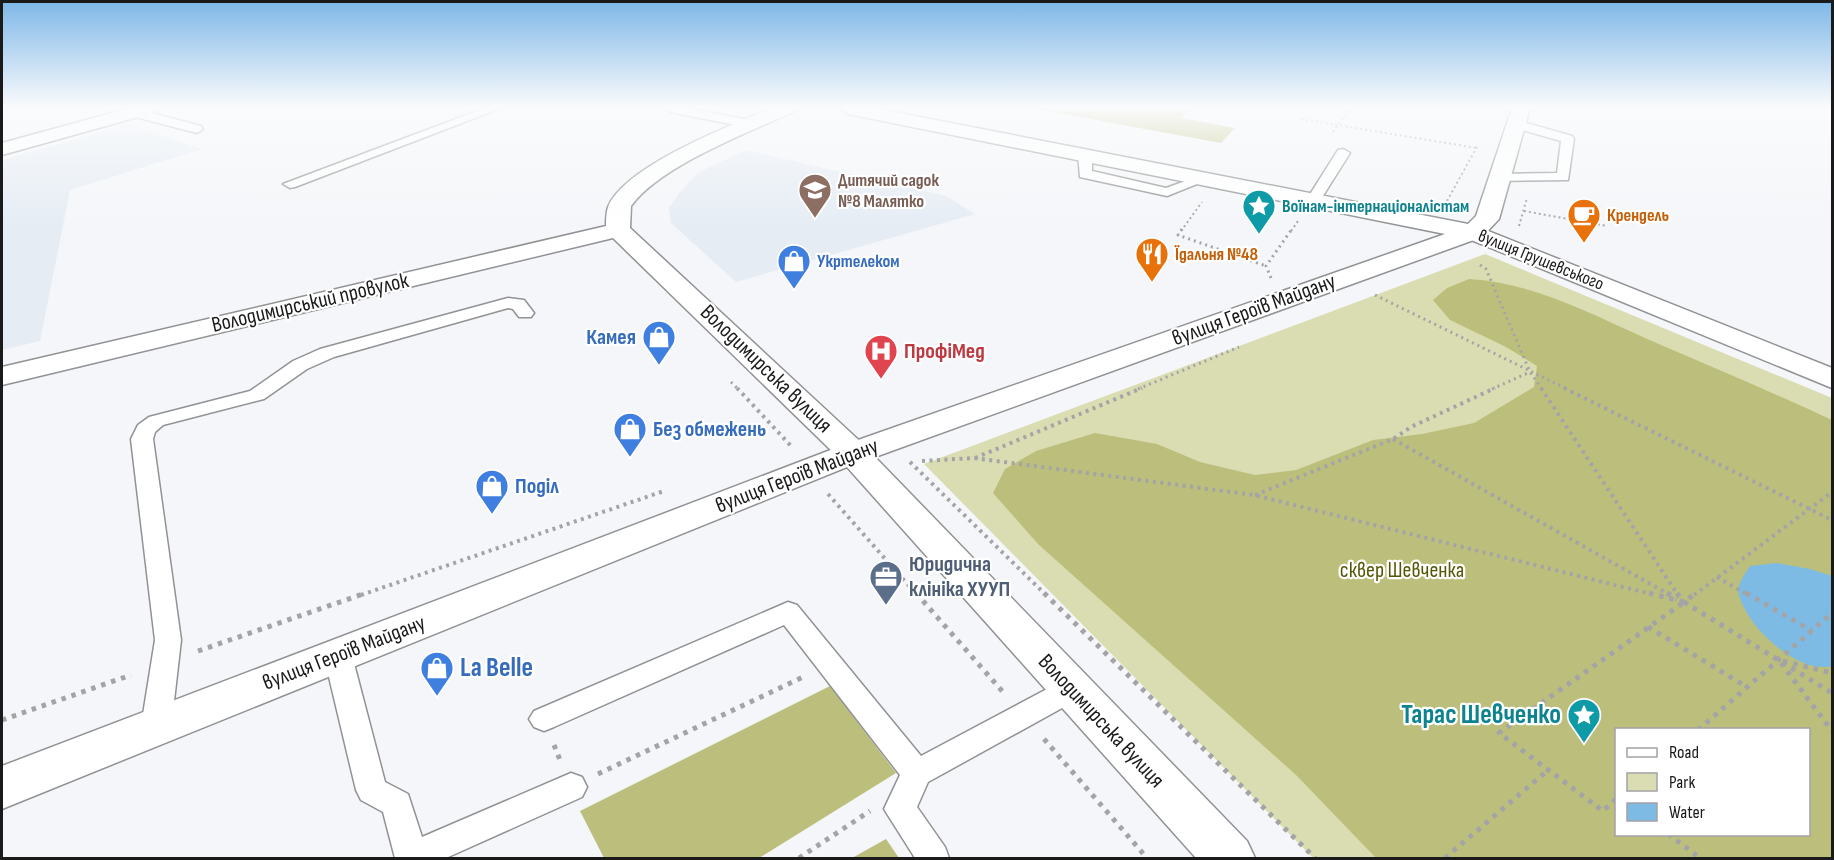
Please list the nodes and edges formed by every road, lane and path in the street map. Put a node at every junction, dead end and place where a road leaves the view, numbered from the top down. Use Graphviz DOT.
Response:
graph roads {
  1 [pos="387,148"];
  2 [pos="704,148"];
  3 [pos="1055,148"];
  4 [pos="1477,148"];
  5 [pos="1510,148"];
  6 [pos="1567,148"];
  7 [pos="1343,153"];
  8 [pos="1501,178"];
  9 [pos="290,184"];
  10 [pos="1205,188"];
  11 [pos="1314,200"];
  12 [pos="1446,202"];
  13 [pos="1524,211"];
  14 [pos="1300,218"];
  15 [pos="1607,226"];
  16 [pos="618,230"];
  17 [pos="1473,232"];
  18 [pos="1478,263"];
  19 [pos="1266,267"];
  20 [pos="1272,281"];
  21 [pos="1380,288"];
  22 [pos="525,312"];
  23 [pos="1249,343"];
  24 [pos="1530,372"];
  25 [pos="2,376"];
  26 [pos="1833,379"];
  27 [pos="1393,439"];
  28 [pos="793,447"];
  29 [pos="782,451"];
  30 [pos="853,453"];
  31 [pos="931,453"];
  32 [pos="974,458"];
  33 [pos="909,462"];
  34 [pos="670,489"];
  35 [pos="1833,492"];
  36 [pos="830,493"];
  37 [pos="1254,495"];
  38 [pos="1809,508"];
  39 [pos="1833,520"];
  40 [pos="1717,577"];
  41 [pos="1684,602"];
  42 [pos="1833,613"];
  43 [pos="1648,627"];
  44 [pos="1812,631"];
  45 [pos="338,656"];
  46 [pos="1779,660"];
  47 [pos="167,662"];
  48 [pos="831,664"];
  49 [pos="1833,673"];
  50 [pos="1748,687"];
  51 [pos="1072,688"];
  52 [pos="1833,693"];
  53 [pos="1023,714"];
  54 [pos="544,719"];
  55 [pos="2,720"];
  56 [pos="156,727"];
  57 [pos="1699,728"];
  58 [pos="1833,731"];
  59 [pos="1547,771"];
  60 [pos="917,773"];
  61 [pos="571,787"];
  62 [pos="2,788"];
  63 [pos="1615,801"];
  64 [pos="1671,836"];
  65 [pos="411,858"];
  66 [pos="798,858"];
  67 [pos="933,858"];
  68 [pos="1147,858"];
  69 [pos="1229,858"];
  70 [pos="1315,858"];
  71 [pos="1445,858"];
  72 [pos="1700,858"];
  1 -- 9 [label="lane"];
  2 -- 16 [label="street"];
  3 -- 10 [label="street, вулиця Грушевського"];
  4 -- 12 [label="path"];
  5 -- 8 [label="street"];
  6 -- 8 [label="lane"];
  7 -- 11 [label="lane"];
  8 -- 17 [label="street"];
  10 -- 11 [label="street, вулиця Грушевського"];
  10 -- 19 [label="path"];
  11 -- 17 [label="street, вулиця Грушевського"];
  13 -- 15 [label="path"];
  14 -- 19 [label="path"];
  16 -- 25 [label="street, Володимирський провулок"];
  16 -- 30 [label="street, Володимирська вулиця"];
  17 -- 26 [label="street, вулиця Грушевського"];
  17 -- 30 [label="street, вулиця Героїв Майдану"];
  18 -- 24 [label="path"];
  19 -- 20 [label="path"];
  21 -- 24 [label="path"];
  22 -- 47 [label="lane"];
  23 -- 32 [label="path"];
  24 -- 27 [label="path"];
  24 -- 38 [label="path"];
  24 -- 41 [label="path"];
  27 -- 37 [label="path"];
  27 -- 41 [label="path"];
  28 -- 29 [label="path"];
  30 -- 45 [label="street, вулиця Героїв Майдану"];
  30 -- 51 [label="street, Володимирська вулиця"];
  31 -- 33 [label="path"];
  32 -- 33 [label="path"];
  32 -- 37 [label="path"];
  33 -- 70 [label="path"];
  34 -- 47 [label="path"];
  35 -- 38 [label="path"];
  36 -- 53 [label="path"];
  37 -- 41 [label="path"];
  38 -- 39 [label="path"];
  38 -- 40 [label="path"];
  40 -- 41 [label="path"];
  40 -- 44 [label="path"];
  41 -- 43 [label="path"];
  41 -- 46 [label="path"];
  42 -- 44 [label="path"];
  43 -- 50 [label="path"];
  43 -- 59 [label="path"];
  44 -- 46 [label="path"];
  45 -- 56 [label="street, вулиця Героїв Майдану"];
  45 -- 65 [label="lane"];
  46 -- 49 [label="path"];
  46 -- 50 [label="path"];
  46 -- 52 [label="path"];
  46 -- 58 [label="path"];
  47 -- 55 [label="path"];
  47 -- 56 [label="lane"];
  48 -- 54 [label="lane"];
  48 -- 60 [label="lane"];
  48 -- 61 [label="path"];
  50 -- 57 [label="path"];
  51 -- 53 [label="lane"];
  51 -- 69 [label="street, Володимирська вулиця"];
  53 -- 60 [label="lane"];
  53 -- 68 [label="path"];
  54 -- 61 [label="path"];
  56 -- 62 [label="street, вулиця Героїв Майдану"];
  59 -- 63 [label="path"];
  59 -- 71 [label="path"];
  60 -- 66 [label="path"];
  60 -- 67 [label="lane"];
  61 -- 65 [label="lane"];
  64 -- 72 [label="path"];
}
